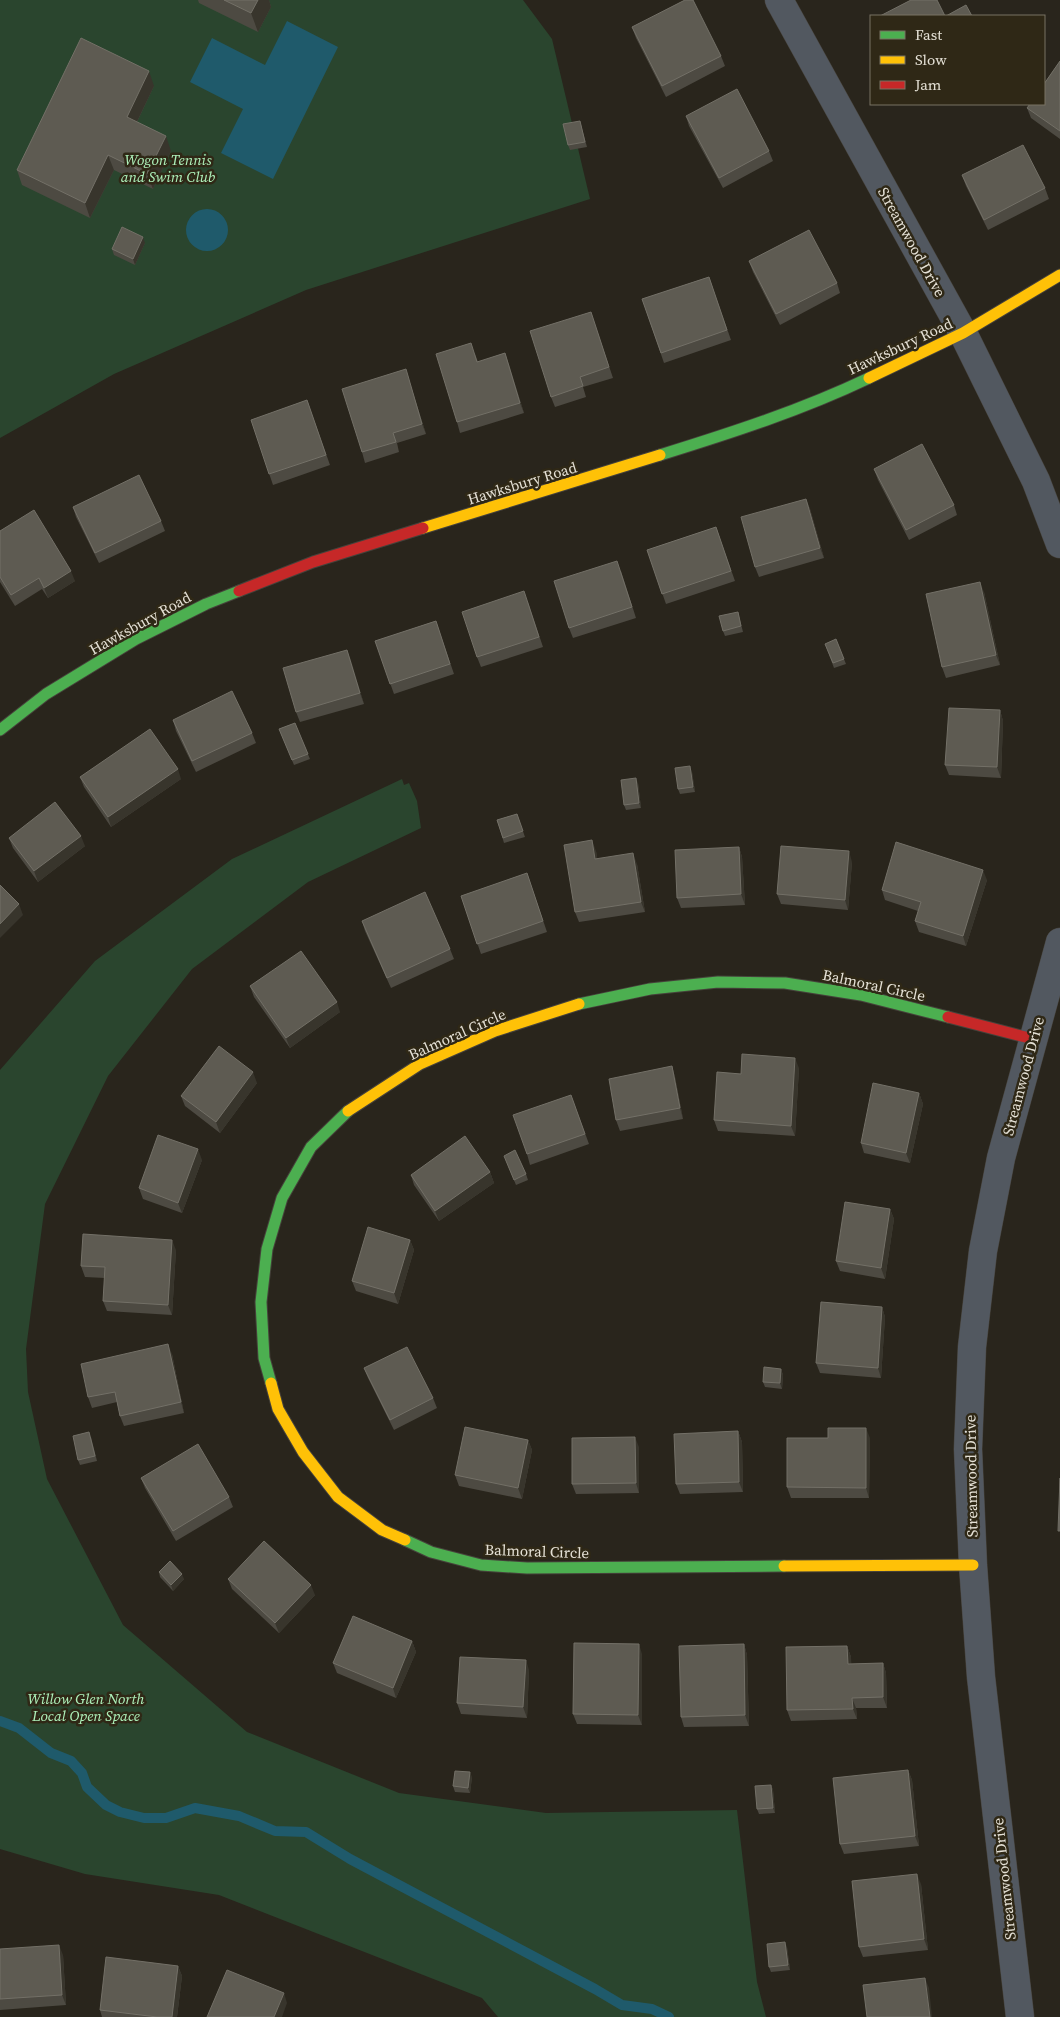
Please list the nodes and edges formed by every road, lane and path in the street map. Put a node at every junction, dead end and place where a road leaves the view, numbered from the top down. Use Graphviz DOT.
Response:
graph roads {
  1 [pos="779,0"];
  2 [pos="1060,275"];
  3 [pos="963,333"];
  4 [pos="1060,544"];
  5 [pos="0,730"];
  6 [pos="1060,942"];
  7 [pos="1033,1039"];
  8 [pos="973,1565"];
  9 [pos="1020,2017"];
  1 -- 3 [label="street, Streamwood Drive"];
  2 -- 3 [label="street, Hawksbury Road"];
  3 -- 4 [label="street, Streamwood Drive"];
  3 -- 5 [label="street, Hawksbury Road"];
  6 -- 7 [label="street, Streamwood Drive"];
  7 -- 8 [label="street, Streamwood Drive"];
  7 -- 8 [label="street, Balmoral Circle"];
  8 -- 9 [label="street, Streamwood Drive"];
}
